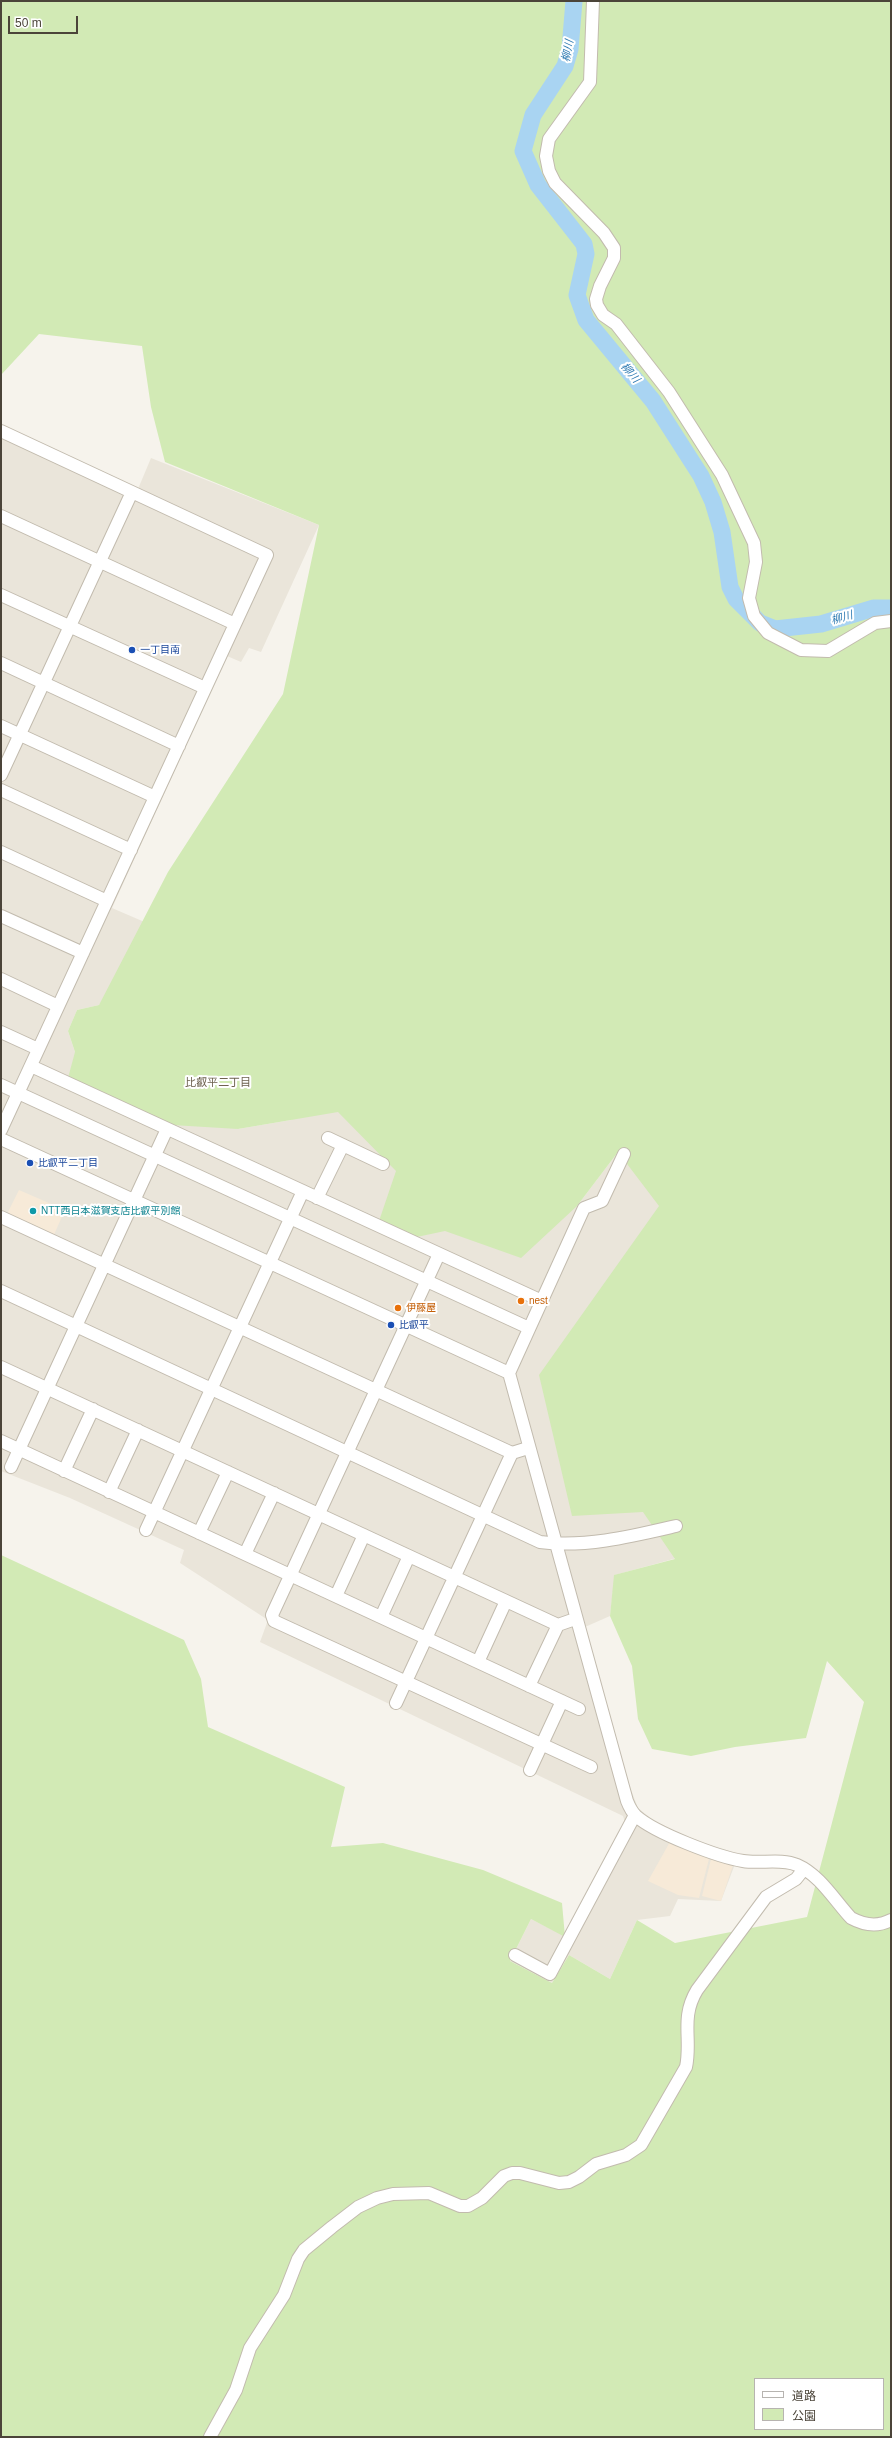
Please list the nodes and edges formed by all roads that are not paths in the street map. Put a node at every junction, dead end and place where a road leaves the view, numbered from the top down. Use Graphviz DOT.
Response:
graph roads {
  1 [pos="593,1"];
  2 [pos="1,431"];
  3 [pos="132,492"];
  4 [pos="1,516"];
  5 [pos="99,562"];
  6 [pos="1,595"];
  7 [pos="891,621"];
  8 [pos="235,624"];
  9 [pos="70,626"];
  10 [pos="1,663"];
  11 [pos="44,683"];
  12 [pos="205,688"];
  13 [pos="1,726"];
  14 [pos="20,734"];
  15 [pos="179,746"];
  16 [pos="1,775"];
  17 [pos="1,790"];
  18 [pos="155,797"];
  19 [pos="131,850"];
  20 [pos="1,852"];
  21 [pos="107,901"];
  22 [pos="1,916"];
  23 [pos="83,953"];
  24 [pos="1,979"];
  25 [pos="58,1006"];
  26 [pos="1,1032"];
  27 [pos="38,1049"];
  28 [pos="31,1066"];
  29 [pos="1,1085"];
  30 [pos="18,1093"];
  31 [pos="167,1128"];
  32 [pos="1,1130"];
  33 [pos="328,1138"];
  34 [pos="1,1139"];
  35 [pos="343,1145"];
  36 [pos="624,1154"];
  37 [pos="155,1156"];
  38 [pos="383,1164"];
  39 [pos="303,1191"];
  40 [pos="317,1198"];
  41 [pos="134,1200"];
  42 [pos="1,1217"];
  43 [pos="290,1218"];
  44 [pos="439,1254"];
  45 [pos="270,1263"];
  46 [pos="105,1265"];
  47 [pos="427,1281"];
  48 [pos="1,1291"];
  49 [pos="542,1301"];
  50 [pos="76,1326"];
  51 [pos="406,1326"];
  52 [pos="240,1327"];
  53 [pos="529,1328"];
  54 [pos="2,1368"];
  55 [pos="508,1373"];
  56 [pos="48,1388"];
  57 [pos="211,1389"];
  58 [pos="376,1390"];
  59 [pos="93,1409"];
  60 [pos="138,1430"];
  61 [pos="1,1441"];
  62 [pos="528,1448"];
  63 [pos="19,1450"];
  64 [pos="183,1451"];
  65 [pos="348,1452"];
  66 [pos="512,1453"];
  67 [pos="11,1467"];
  68 [pos="64,1470"];
  69 [pos="228,1472"];
  70 [pos="109,1492"];
  71 [pos="274,1493"];
  72 [pos="154,1512"];
  73 [pos="319,1514"];
  74 [pos="483,1514"];
  75 [pos="676,1526"];
  76 [pos="146,1530"];
  77 [pos="199,1533"];
  78 [pos="364,1535"];
  79 [pos="554,1544"];
  80 [pos="245,1554"];
  81 [pos="409,1556"];
  82 [pos="290,1575"];
  83 [pos="455,1577"];
  84 [pos="336,1596"];
  85 [pos="506,1600"];
  86 [pos="381,1617"];
  87 [pos="575,1619"];
  88 [pos="558,1625"];
  89 [pos="426,1638"];
  90 [pos="478,1662"];
  91 [pos="406,1682"];
  92 [pos="529,1686"];
  93 [pos="562,1701"];
  94 [pos="396,1703"];
  95 [pos="579,1709"];
  96 [pos="542,1744"];
  97 [pos="592,1767"];
  98 [pos="530,1770"];
  99 [pos="635,1815"];
  100 [pos="804,1869"];
  101 [pos="891,1920"];
  102 [pos="514,1955"];
  103 [pos="210,2437"];
  1 -- 7 [label="street"];
  2 -- 3 [label="street"];
  3 -- 5 [label="street"];
  3 -- 8 [label="street"];
  4 -- 5 [label="street"];
  5 -- 8 [label="street"];
  5 -- 9 [label="street"];
  6 -- 9 [label="street"];
  8 -- 12 [label="street"];
  9 -- 11 [label="street"];
  9 -- 12 [label="street"];
  10 -- 11 [label="street"];
  11 -- 14 [label="street"];
  11 -- 15 [label="street"];
  12 -- 15 [label="street"];
  13 -- 14 [label="street"];
  14 -- 16 [label="street"];
  14 -- 18 [label="street"];
  15 -- 18 [label="street"];
  17 -- 19 [label="street"];
  18 -- 19 [label="street"];
  19 -- 21 [label="street"];
  20 -- 21 [label="street"];
  21 -- 23 [label="street"];
  22 -- 23 [label="street"];
  23 -- 25 [label="street"];
  24 -- 25 [label="street"];
  25 -- 27 [label="street"];
  26 -- 27 [label="street"];
  27 -- 28 [label="street"];
  28 -- 30 [label="street"];
  28 -- 31 [label="street"];
  29 -- 30 [label="street"];
  30 -- 32 [label="street"];
  30 -- 37 [label="street"];
  31 -- 37 [label="street"];
  31 -- 39 [label="street"];
  33 -- 35 [label="street"];
  34 -- 41 [label="street"];
  35 -- 38 [label="street"];
  35 -- 40 [label="street"];
  36 -- 49 [label="street"];
  37 -- 41 [label="street"];
  37 -- 43 [label="street"];
  39 -- 40 [label="street"];
  39 -- 43 [label="street"];
  40 -- 44 [label="street"];
  41 -- 45 [label="street"];
  41 -- 46 [label="street"];
  42 -- 46 [label="street"];
  43 -- 45 [label="street"];
  43 -- 47 [label="street"];
  44 -- 47 [label="street"];
  44 -- 49 [label="street"];
  45 -- 51 [label="street"];
  45 -- 52 [label="street"];
  46 -- 50 [label="street"];
  46 -- 52 [label="street"];
  47 -- 51 [label="street"];
  47 -- 53 [label="street"];
  48 -- 50 [label="street"];
  49 -- 53 [label="street"];
  50 -- 56 [label="street"];
  50 -- 57 [label="street"];
  51 -- 55 [label="street"];
  51 -- 58 [label="street"];
  52 -- 57 [label="street"];
  52 -- 58 [label="street"];
  53 -- 55 [label="street"];
  54 -- 56 [label="street"];
  55 -- 62 [label="street"];
  56 -- 59 [label="street"];
  56 -- 63 [label="street"];
  57 -- 64 [label="street"];
  57 -- 65 [label="street"];
  58 -- 65 [label="street"];
  58 -- 66 [label="street"];
  59 -- 60 [label="street"];
  59 -- 68 [label="street"];
  60 -- 64 [label="street"];
  60 -- 70 [label="street"];
  61 -- 63 [label="street"];
  62 -- 66 [label="street"];
  62 -- 79 [label="street"];
  63 -- 67 [label="street"];
  63 -- 68 [label="street"];
  64 -- 69 [label="street"];
  64 -- 72 [label="street"];
  65 -- 73 [label="street"];
  65 -- 74 [label="street"];
  66 -- 74 [label="street"];
  68 -- 70 [label="street"];
  69 -- 71 [label="street"];
  69 -- 77 [label="street"];
  70 -- 72 [label="street"];
  71 -- 73 [label="street"];
  71 -- 80 [label="street"];
  72 -- 76 [label="street"];
  72 -- 77 [label="street"];
  73 -- 78 [label="street"];
  73 -- 82 [label="street"];
  74 -- 79 [label="street"];
  74 -- 83 [label="street"];
  75 -- 79 [label="street"];
  77 -- 80 [label="street"];
  78 -- 81 [label="street"];
  78 -- 84 [label="street"];
  79 -- 87 [label="street"];
  80 -- 82 [label="street"];
  81 -- 83 [label="street"];
  81 -- 86 [label="street"];
  82 -- 84 [label="street"];
  82 -- 91 [label="street"];
  83 -- 85 [label="street"];
  83 -- 89 [label="street"];
  84 -- 86 [label="street"];
  85 -- 88 [label="street"];
  85 -- 90 [label="street"];
  86 -- 89 [label="street"];
  87 -- 88 [label="street"];
  87 -- 99 [label="street"];
  88 -- 92 [label="street"];
  89 -- 90 [label="street"];
  89 -- 91 [label="street"];
  90 -- 92 [label="street"];
  91 -- 94 [label="street"];
  91 -- 96 [label="street"];
  92 -- 93 [label="street"];
  93 -- 95 [label="street"];
  93 -- 96 [label="street"];
  96 -- 97 [label="street"];
  96 -- 98 [label="street"];
  99 -- 100 [label="street"];
  99 -- 102 [label="street"];
  100 -- 101 [label="street"];
  100 -- 103 [label="street"];
}
